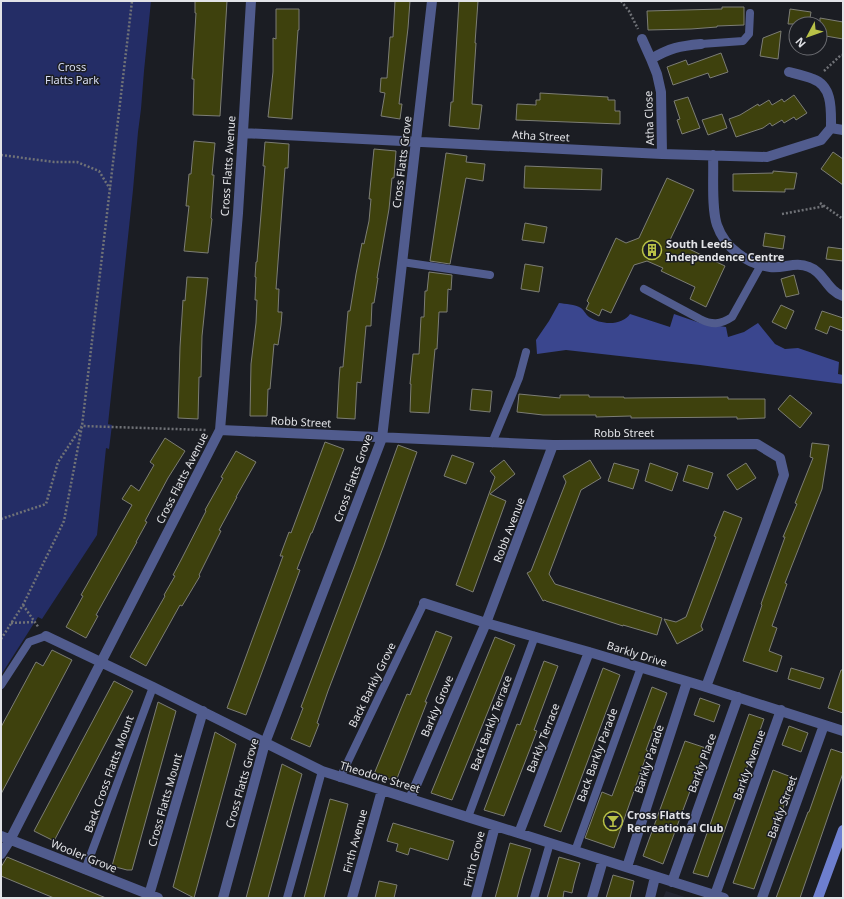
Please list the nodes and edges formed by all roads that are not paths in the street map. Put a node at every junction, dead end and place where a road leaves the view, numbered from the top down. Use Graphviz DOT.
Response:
graph roads {
  1 [pos="251,1"];
  2 [pos="432,1"];
  3 [pos="750,13"];
  4 [pos="642,39"];
  5 [pos="701,44"];
  6 [pos="651,59"];
  7 [pos="789,72"];
  8 [pos="831,128"];
  9 [pos="843,130"];
  10 [pos="242,133"];
  11 [pos="416,143"];
  12 [pos="662,154"];
  13 [pos="714,155"];
  14 [pos="402,262"];
  15 [pos="761,265"];
  16 [pos="490,275"];
  17 [pos="644,289"];
  18 [pos="843,296"];
  19 [pos="526,352"];
  20 [pos="220,430"];
  21 [pos="382,438"];
  22 [pos="492,443"];
  23 [pos="553,445"];
  24 [pos="424,603"];
  25 [pos="486,623"];
  26 [pos="46,636"];
  27 [pos="535,636"];
  28 [pos="589,652"];
  29 [pos="101,662"];
  30 [pos="641,667"];
  31 [pos="687,682"];
  32 [pos="1,685"];
  33 [pos="153,687"];
  34 [pos="706,687"];
  35 [pos="738,697"];
  36 [pos="781,710"];
  37 [pos="203,711"];
  38 [pos="824,725"];
  39 [pos="843,731"];
  40 [pos="265,743"];
  41 [pos="322,771"];
  42 [pos="340,778"];
  43 [pos="382,790"];
  44 [pos="410,799"];
  45 [pos="468,817"];
  46 [pos="495,826"];
  47 [pos="843,830"];
  48 [pos="519,833"];
  49 [pos="6,838"];
  50 [pos="550,843"];
  51 [pos="575,851"];
  52 [pos="1,854"];
  53 [pos="603,860"];
  54 [pos="627,868"];
  55 [pos="85,870"];
  56 [pos="655,877"];
  57 [pos="672,882"];
  58 [pos="154,896"];
  59 [pos="720,897"];
  60 [pos="223,898"];
  61 [pos="287,898"];
  62 [pos="352,898"];
  63 [pos="476,898"];
  64 [pos="534,898"];
  65 [pos="592,898"];
  66 [pos="650,898"];
  67 [pos="762,898"];
  68 [pos="818,898"];
  1 -- 10 [label="street, Cross Flatts Avenue"];
  2 -- 11 [label="street, Cross Flatts Grove"];
  3 -- 5 [label="lane"];
  4 -- 6 [label="street, Atha Close"];
  5 -- 6 [label="street"];
  6 -- 12 [label="street, Atha Close"];
  7 -- 8 [label="street"];
  8 -- 9 [label="street"];
  8 -- 13 [label="street, Atha Street"];
  10 -- 11 [label="street, Atha Street"];
  10 -- 20 [label="street, Cross Flatts Avenue"];
  11 -- 12 [label="street, Atha Street"];
  11 -- 14 [label="street, Cross Flatts Grove"];
  12 -- 13 [label="street, Atha Street"];
  13 -- 15 [label="street"];
  14 -- 16 [label="lane"];
  14 -- 21 [label="street, Cross Flatts Grove"];
  15 -- 17 [label="lane"];
  15 -- 18 [label="street"];
  19 -- 22 [label="lane"];
  20 -- 21 [label="street, Robb Street"];
  20 -- 29 [label="street, Cross Flatts Avenue"];
  21 -- 22 [label="street, Robb Street"];
  21 -- 40 [label="street, Cross Flatts Grove"];
  22 -- 23 [label="street, Robb Street"];
  23 -- 25 [label="street, Robb Avenue"];
  23 -- 34 [label="street, Robb Street"];
  24 -- 25 [label="street, Barkly Drive"];
  24 -- 42 [label="lane, Back Barkly Grove"];
  25 -- 27 [label="street, Barkly Drive"];
  25 -- 44 [label="street, Barkly Grove"];
  26 -- 29 [label="street, Theodore Street"];
  26 -- 32 [label="lane"];
  27 -- 28 [label="street, Barkly Drive"];
  27 -- 45 [label="lane, Back Barkly Terrace"];
  28 -- 30 [label="street, Barkly Drive"];
  28 -- 48 [label="street, Barkly Terrace"];
  29 -- 33 [label="street, Theodore Street"];
  29 -- 49 [label="street, Cross Flatts Avenue"];
  30 -- 31 [label="street, Barkly Drive"];
  30 -- 51 [label="lane, Back Barkly Parade"];
  31 -- 34 [label="street, Barkly Drive"];
  31 -- 54 [label="street, Barkly Parade"];
  33 -- 37 [label="street, Theodore Street"];
  33 -- 55 [label="lane, Back Cross Flatts Mount"];
  34 -- 35 [label="street, Barkly Drive"];
  35 -- 36 [label="street, Barkly Drive"];
  35 -- 57 [label="street, Barkly Place"];
  36 -- 38 [label="street, Barkly Drive"];
  36 -- 59 [label="street, Barkly Avenue"];
  37 -- 40 [label="street, Theodore Street"];
  37 -- 58 [label="street, Cross Flatts Mount"];
  38 -- 39 [label="street, Barkly Drive"];
  38 -- 67 [label="street, Barkly Street"];
  40 -- 41 [label="street, Theodore Street"];
  40 -- 60 [label="street, Cross Flatts Grove"];
  41 -- 42 [label="street, Theodore Street"];
  41 -- 61 [label="lane"];
  42 -- 43 [label="street, Theodore Street"];
  43 -- 44 [label="street, Theodore Street"];
  43 -- 62 [label="street, Firth Avenue"];
  44 -- 45 [label="street, Theodore Street"];
  45 -- 46 [label="street, Theodore Street"];
  46 -- 48 [label="street, Theodore Street"];
  46 -- 63 [label="street, Firth Grove"];
  47 -- 68 [label="street"];
  48 -- 50 [label="street, Theodore Street"];
  49 -- 52 [label="street, Cross Flatts Avenue"];
  49 -- 55 [label="street, Wooler Grove"];
  50 -- 51 [label="street, Theodore Street"];
  50 -- 64 [label="lane"];
  51 -- 53 [label="street, Theodore Street"];
  53 -- 54 [label="street, Theodore Street"];
  53 -- 65 [label="street"];
  54 -- 56 [label="street, Theodore Street"];
  55 -- 58 [label="street, Wooler Grove"];
  56 -- 57 [label="street, Theodore Street"];
  56 -- 66 [label="street"];
  57 -- 59 [label="street, Theodore Street"];
}
